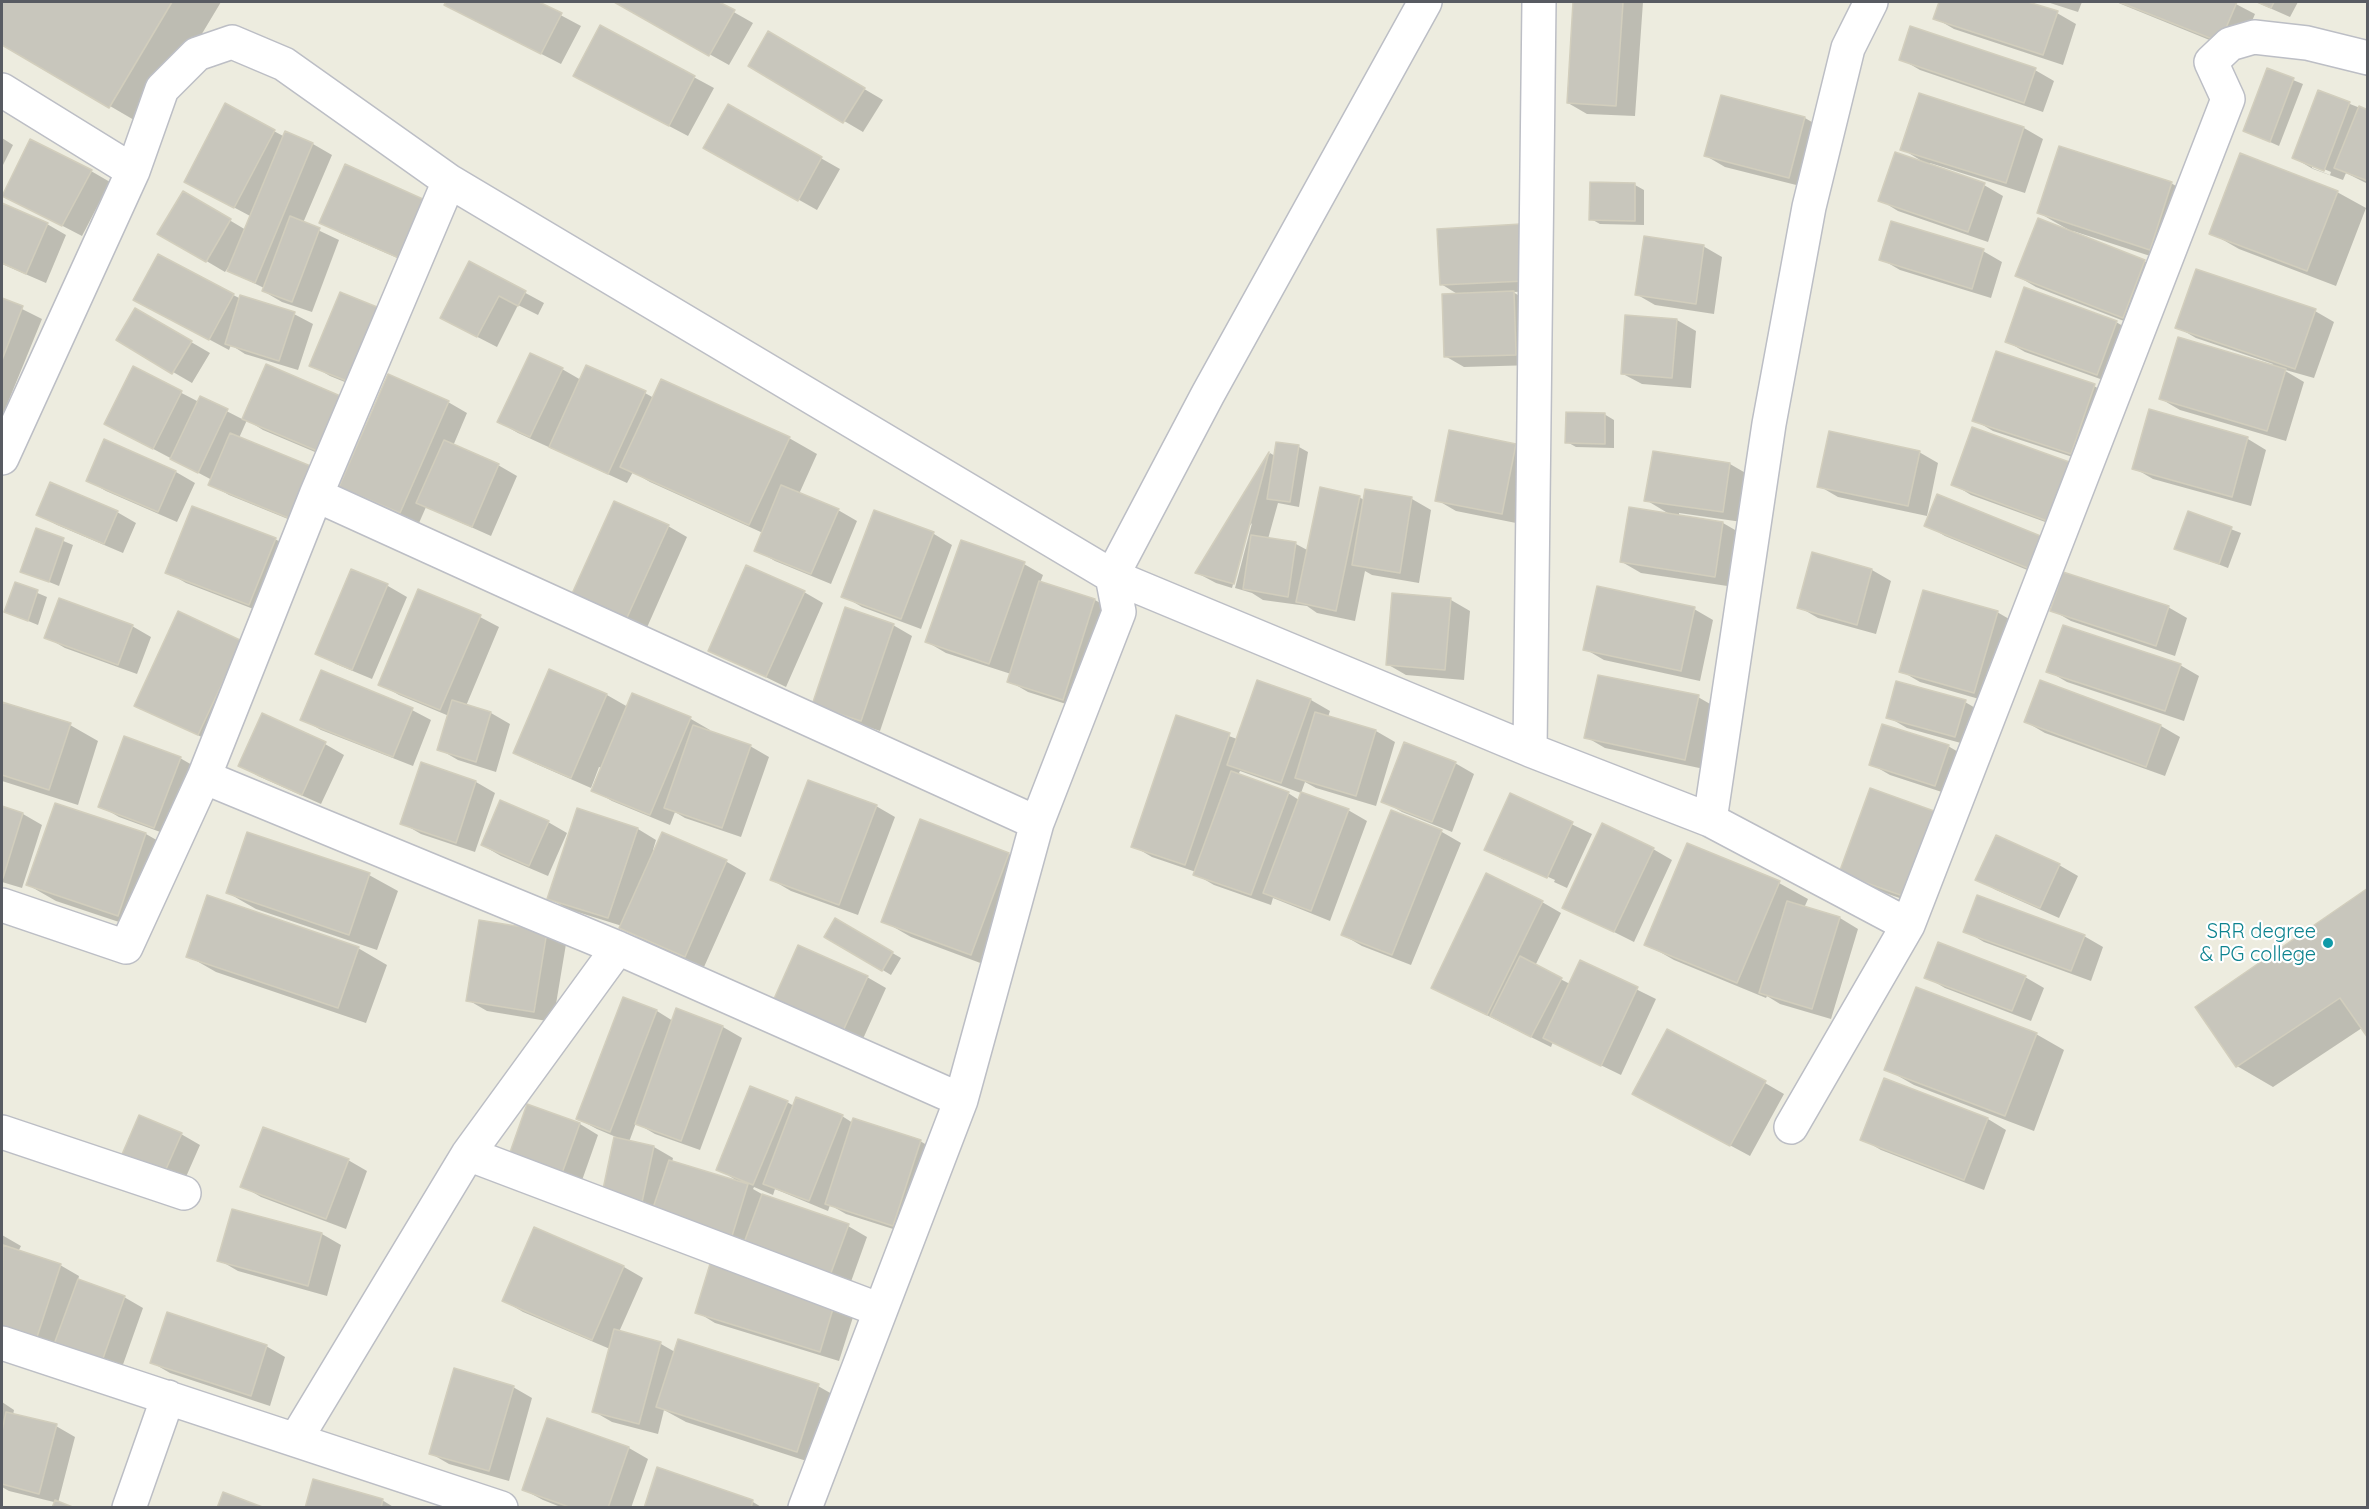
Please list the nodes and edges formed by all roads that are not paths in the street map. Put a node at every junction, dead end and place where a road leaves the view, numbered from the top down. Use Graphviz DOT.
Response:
graph roads {
  1 [pos="1425,2"];
  2 [pos="1539,2"];
  3 [pos="1871,2"];
  4 [pos="2367,58"];
  5 [pos="2,90"];
  6 [pos="133,171"];
  7 [pos="449,181"];
  8 [pos="2,458"];
  9 [pos="316,495"];
  10 [pos="1112,576"];
  11 [pos="1530,750"];
  12 [pos="204,777"];
  13 [pos="1710,820"];
  14 [pos="1037,823"];
  15 [pos="2,905"];
  16 [pos="1908,926"];
  17 [pos="618,948"];
  18 [pos="962,1100"];
  19 [pos="1791,1127"];
  20 [pos="2,1132"];
  21 [pos="468,1154"];
  22 [pos="184,1193"];
  23 [pos="880,1310"];
  24 [pos="2,1343"];
  25 [pos="168,1397"];
  26 [pos="296,1439"];
  27 [pos="129,1508"];
  28 [pos="501,1508"];
  29 [pos="805,1508"];
  1 -- 10 [label="street"];
  2 -- 11 [label="street"];
  3 -- 13 [label="street"];
  4 -- 16 [label="street"];
  5 -- 6 [label="street"];
  6 -- 7 [label="street"];
  6 -- 8 [label="street"];
  7 -- 9 [label="street"];
  7 -- 10 [label="street"];
  9 -- 12 [label="street"];
  9 -- 14 [label="street"];
  10 -- 11 [label="street"];
  10 -- 14 [label="street"];
  11 -- 13 [label="street"];
  12 -- 15 [label="street"];
  12 -- 17 [label="street"];
  13 -- 16 [label="street"];
  14 -- 18 [label="street"];
  16 -- 19 [label="street"];
  17 -- 18 [label="street"];
  17 -- 21 [label="street"];
  18 -- 23 [label="street"];
  20 -- 22 [label="street"];
  21 -- 23 [label="street"];
  21 -- 26 [label="street"];
  23 -- 29 [label="street"];
  24 -- 25 [label="street"];
  25 -- 26 [label="street"];
  25 -- 27 [label="street"];
  26 -- 28 [label="street"];
}
